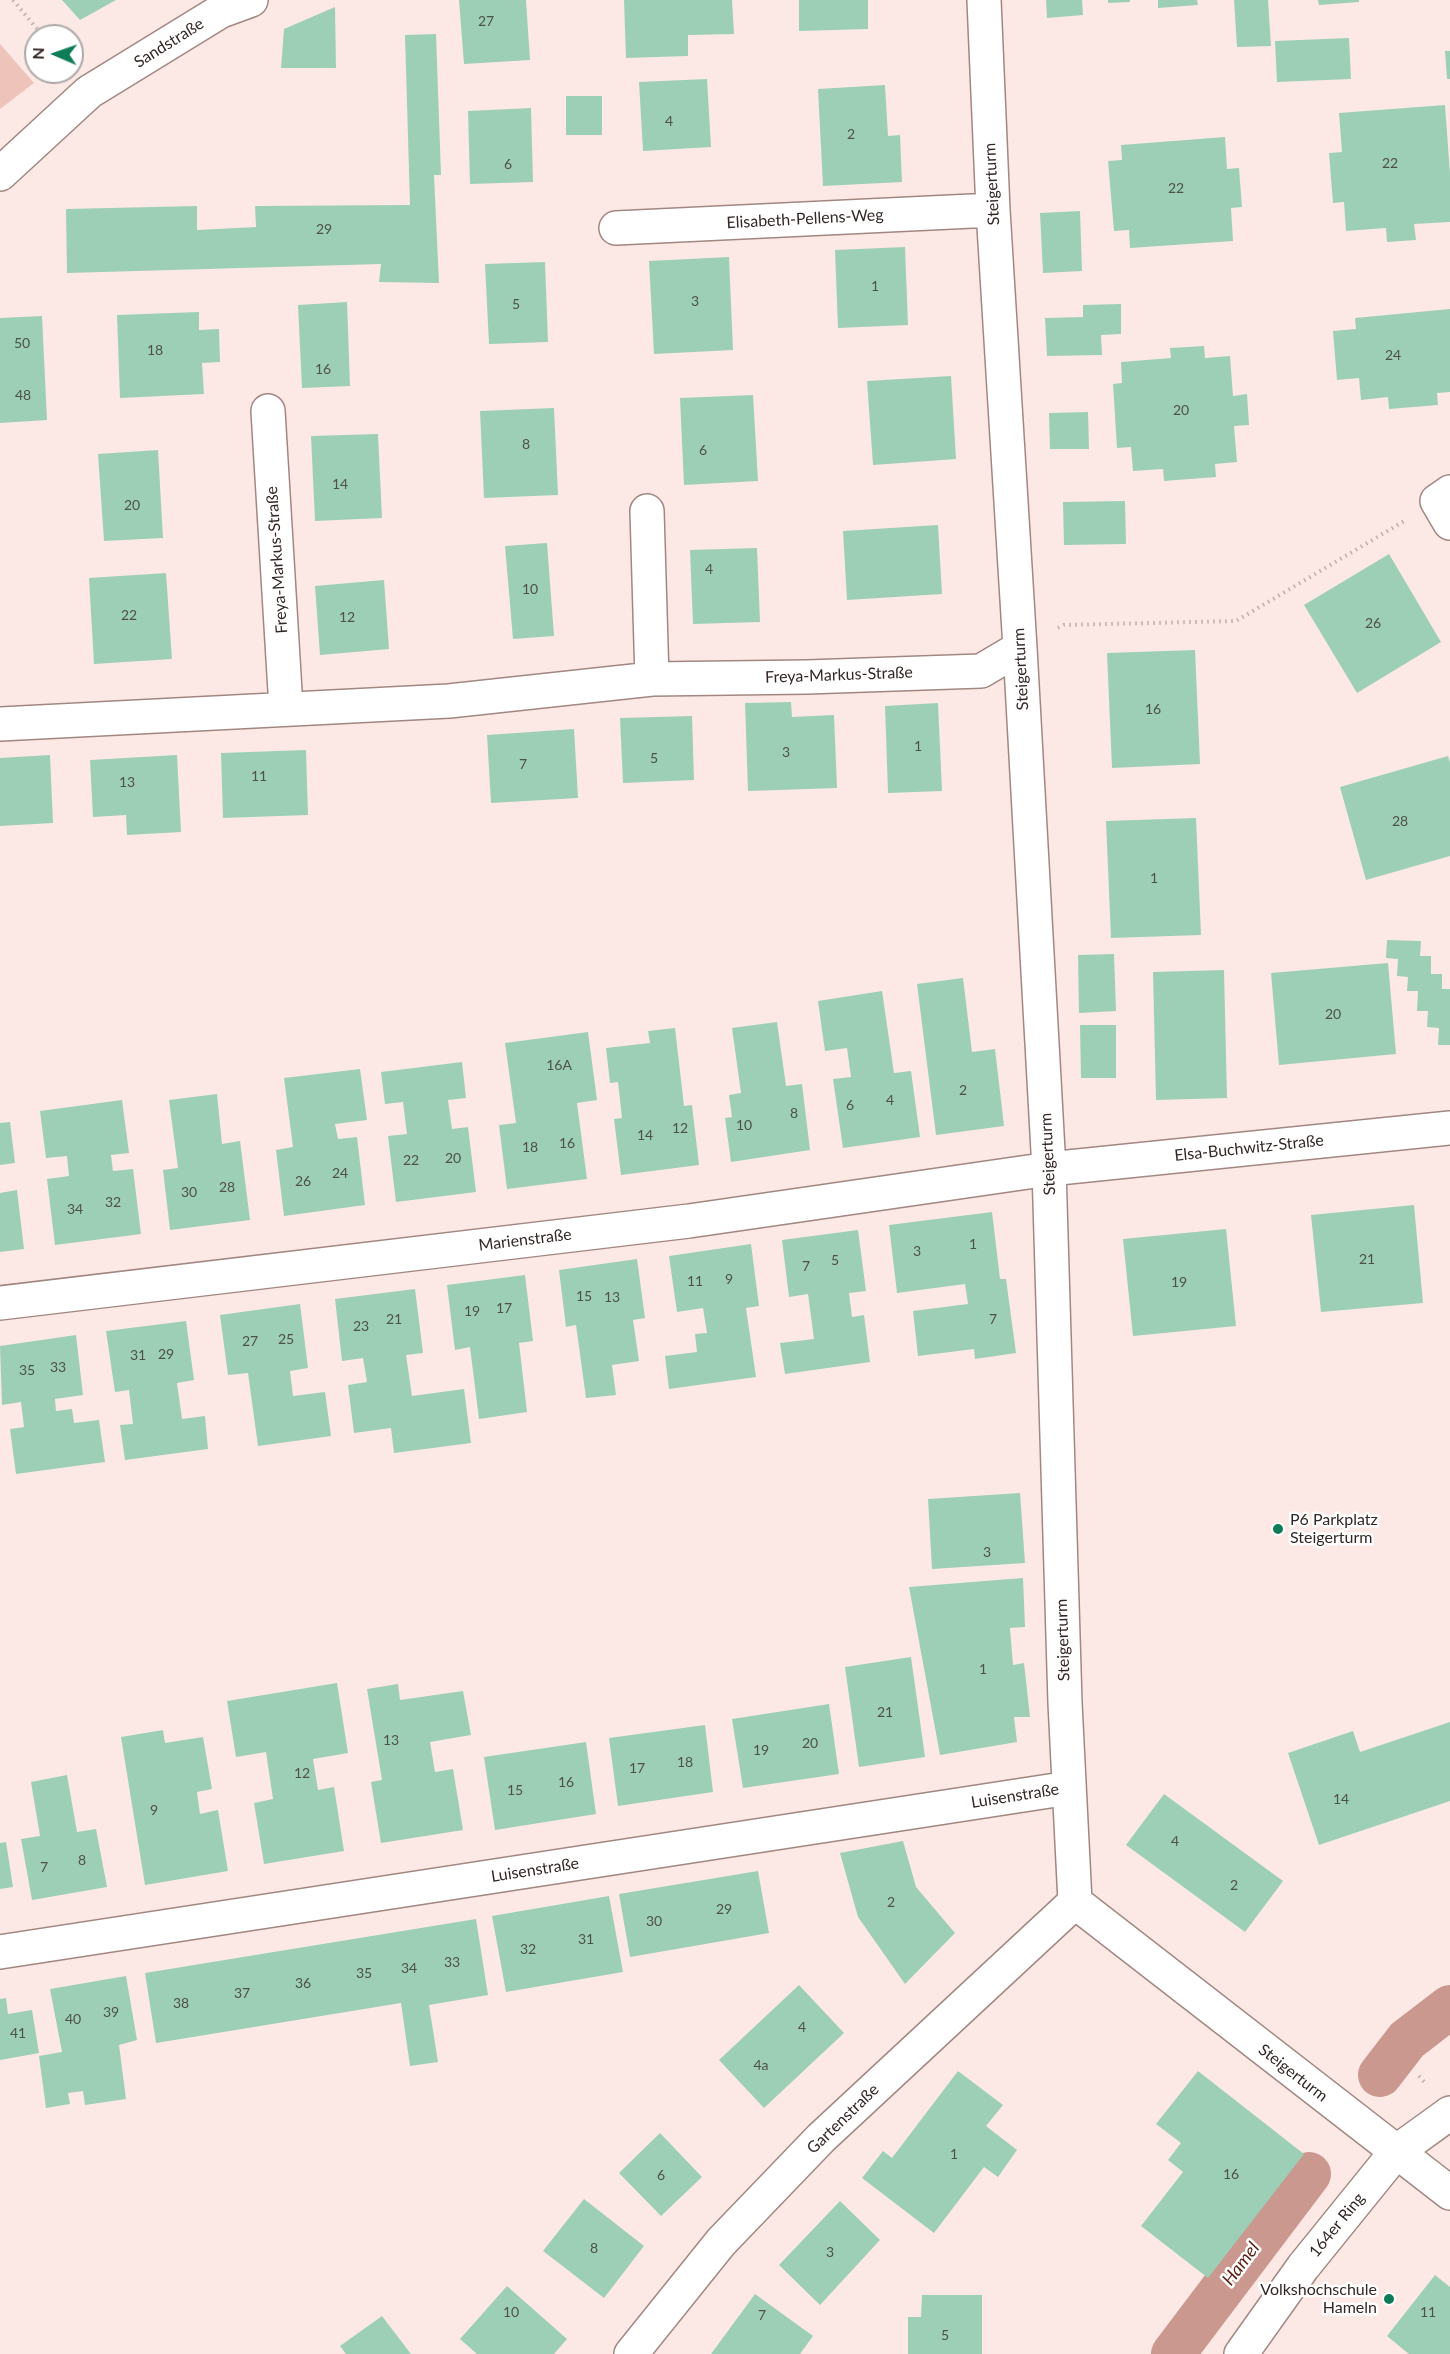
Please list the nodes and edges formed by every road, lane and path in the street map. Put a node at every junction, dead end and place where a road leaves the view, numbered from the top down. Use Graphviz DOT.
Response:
graph roads {
  1 [pos="13,0"];
  2 [pos="251,0"];
  3 [pos="984,0"];
  4 [pos="33,24"];
  5 [pos="0,174"];
  6 [pos="993,210"];
  7 [pos="616,228"];
  8 [pos="268,411"];
  9 [pos="1446,505"];
  10 [pos="647,511"];
  11 [pos="1020,648"];
  12 [pos="652,679"];
  13 [pos="286,708"];
  14 [pos="0,724"];
  15 [pos="1450,1128"];
  16 [pos="1049,1168"];
  17 [pos="0,1303"];
  18 [pos="1069,1788"];
  19 [pos="1075,1902"];
  20 [pos="0,1952"];
  21 [pos="1450,2113"];
  22 [pos="1396,2152"];
  23 [pos="1450,2193"];
  24 [pos="631,2354"];
  25 [pos="1241,2354"];
  1 -- 4 [label="path"];
  2 -- 5 [label="street, Sandstraße"];
  3 -- 6 [label="street, Steigerturm"];
  6 -- 7 [label="street, Elisabeth-Pellens-Weg"];
  6 -- 11 [label="street, Steigerturm"];
  8 -- 13 [label="street, Freya-Markus-Straße"];
  9 -- 11 [label="path"];
  10 -- 12 [label="street"];
  11 -- 12 [label="street, Freya-Markus-Straße"];
  11 -- 16 [label="street, Steigerturm"];
  12 -- 13 [label="street, Freya-Markus-Straße"];
  13 -- 14 [label="street, Freya-Markus-Straße"];
  15 -- 16 [label="street, Elsa-Buchwitz-Straße"];
  16 -- 17 [label="street, Marienstraße"];
  16 -- 18 [label="street, Steigerturm"];
  18 -- 19 [label="street, Steigerturm"];
  18 -- 20 [label="street, Luisenstraße"];
  19 -- 22 [label="street, Steigerturm"];
  19 -- 24 [label="street, Gartenstraße"];
  21 -- 22 [label="street, 164er Ring"];
  22 -- 23 [label="street, Steigerturm"];
  22 -- 25 [label="street, 164er Ring"];
}
